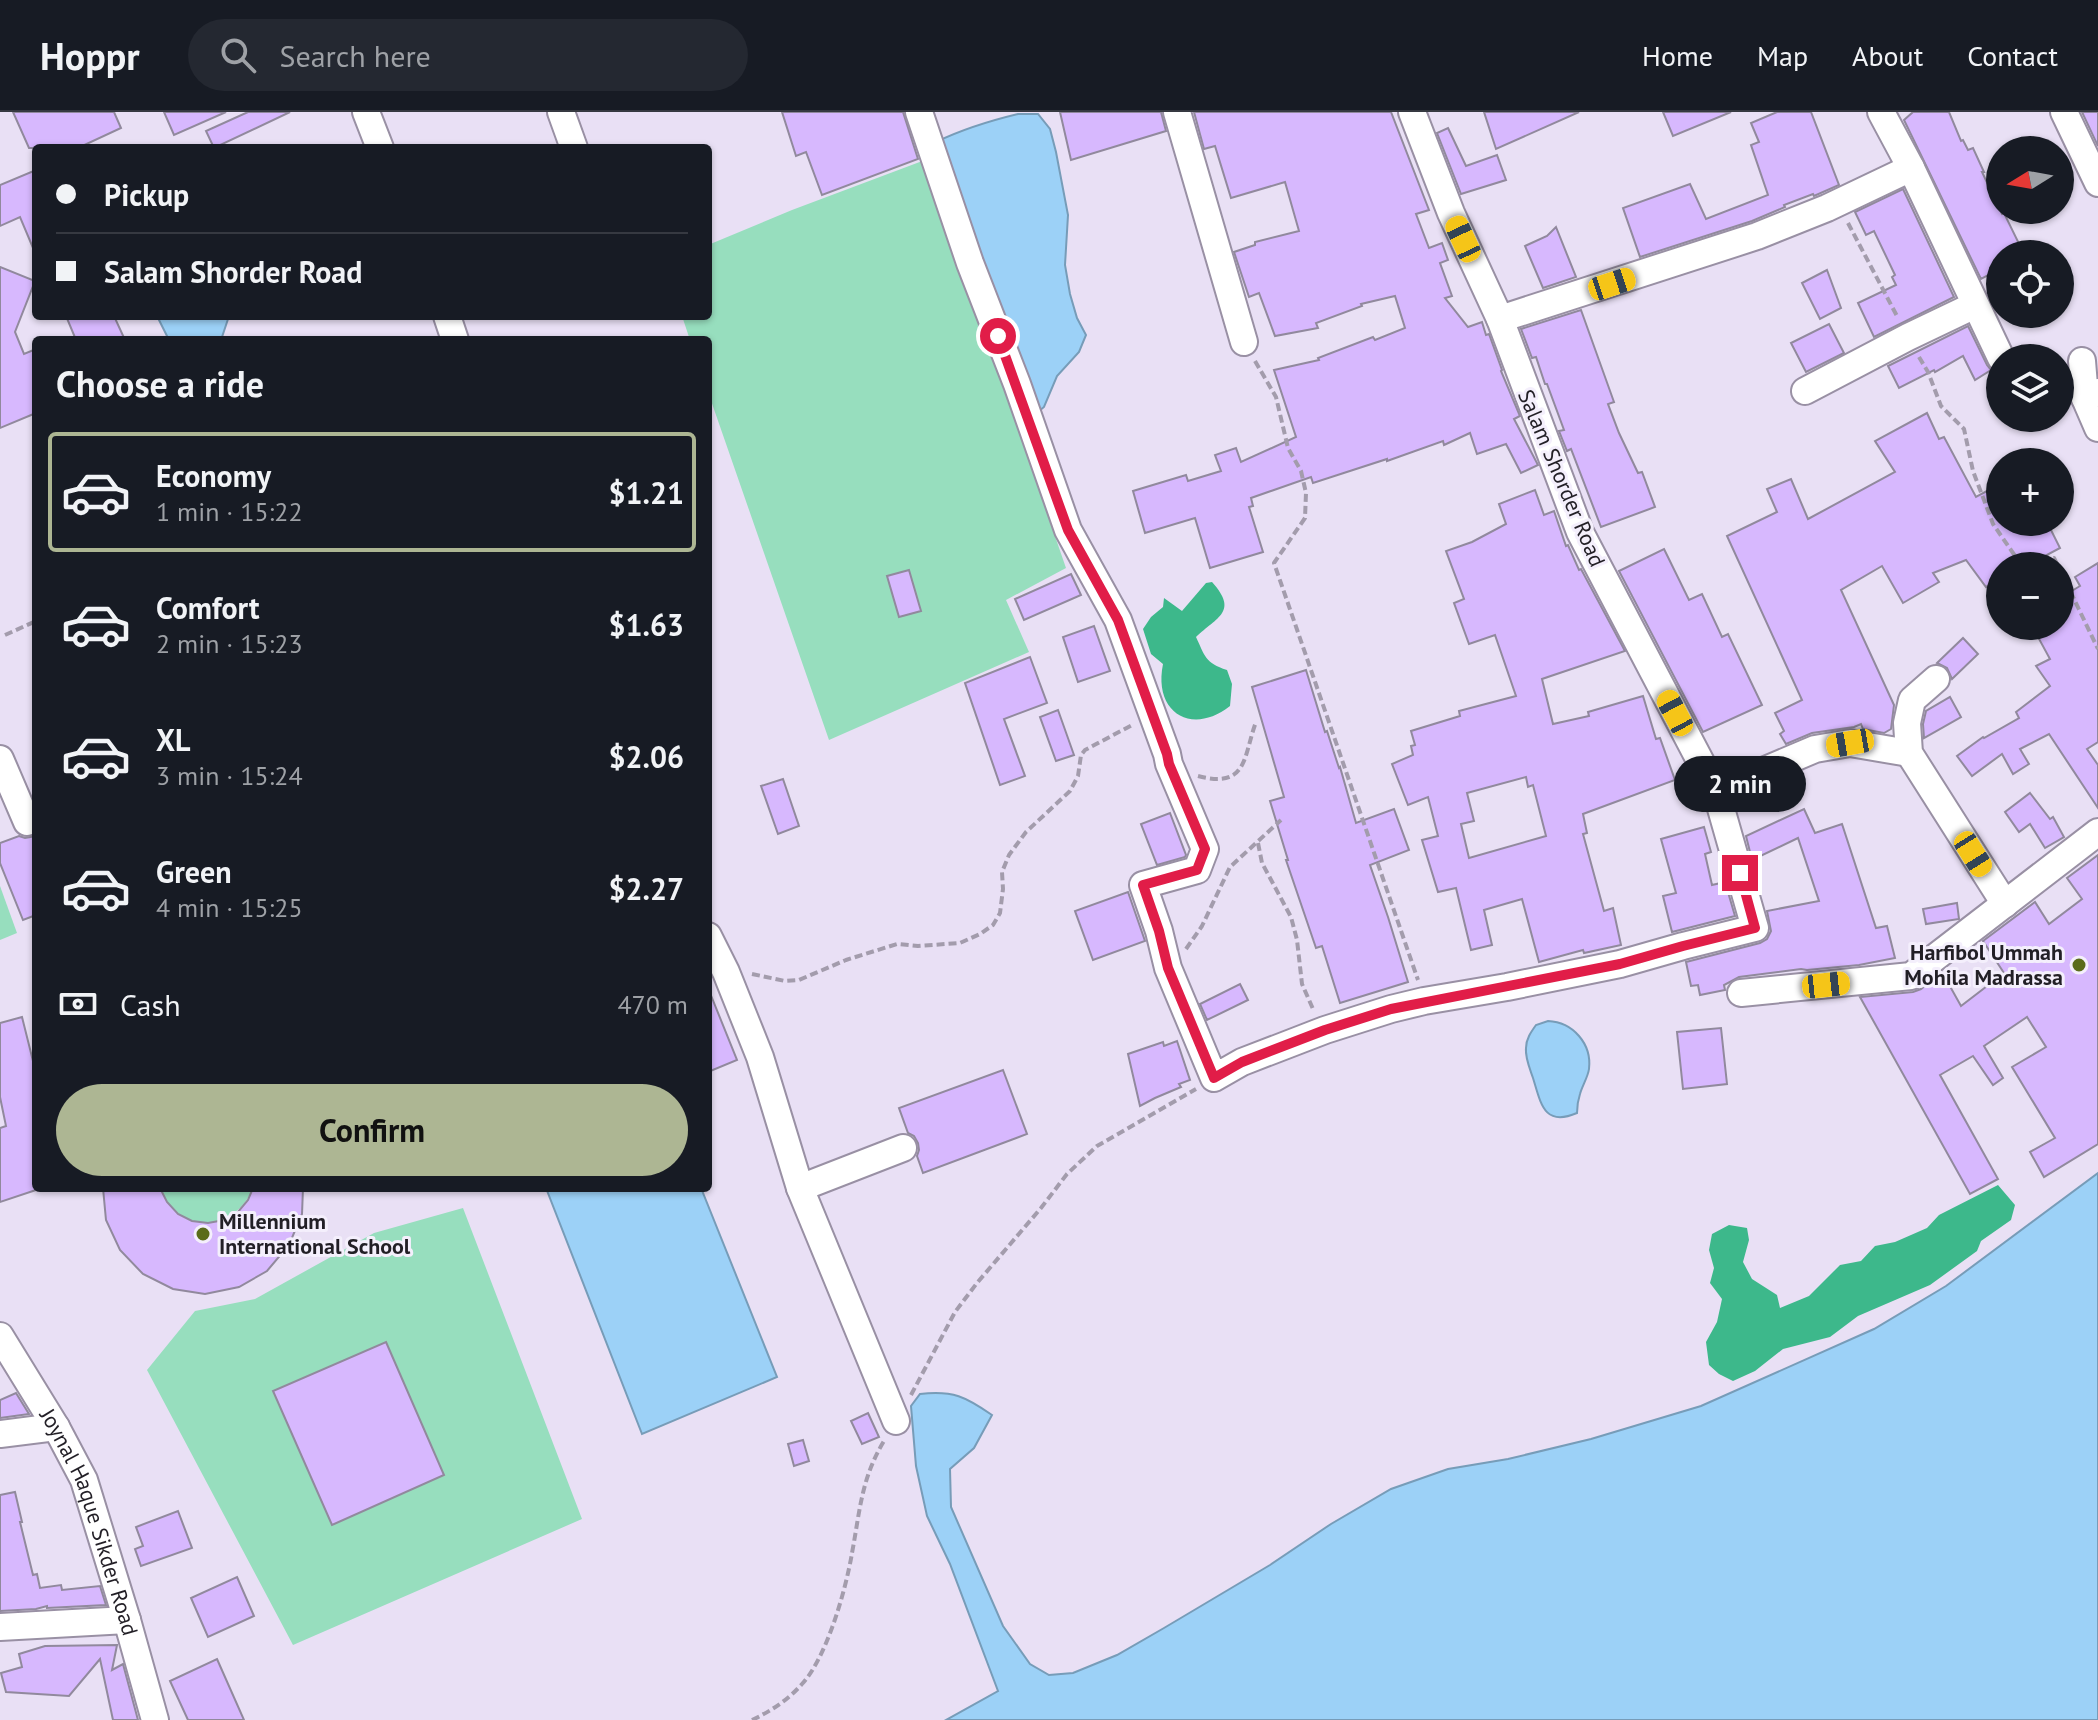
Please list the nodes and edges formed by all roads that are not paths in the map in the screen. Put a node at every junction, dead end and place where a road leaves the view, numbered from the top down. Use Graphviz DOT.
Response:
graph roads {
  1 [pos="366,112"];
  2 [pos="561,112"];
  3 [pos="919,112"];
  4 [pos="1177,112"];
  5 [pos="1412,112"];
  6 [pos="1881,112"];
  7 [pos="2064,112"];
  8 [pos="378,144"];
  9 [pos="573,144"];
  10 [pos="1911,168"];
  11 [pos="2098,183"];
  12 [pos="1975,305"];
  13 [pos="1500,319"];
  14 [pos="1244,342"];
  15 [pos="1994,344"];
  16 [pos="2082,361"];
  17 [pos="1805,391"];
  18 [pos="2092,395"];
  19 [pos="2098,428"];
  20 [pos="1936,679"];
  21 [pos="1909,753"];
  22 [pos="0,759"];
  23 [pos="1716,791"];
  24 [pos="32,821"];
  25 [pos="2098,832"];
  26 [pos="2005,904"];
  27 [pos="712,944"];
  28 [pos="1741,993"];
  29 [pos="903,1148"];
  30 [pos="800,1188"];
  31 [pos="0,1336"];
  32 [pos="896,1421"];
  33 [pos="56,1427"];
  34 [pos="0,1434"];
  35 [pos="127,1620"];
  36 [pos="0,1627"];
  37 [pos="155,1720"];
  1 -- 8 [label="street"];
  2 -- 9 [label="street"];
  3 -- 23 [label="street, Salam Shorder Road"];
  4 -- 14 [label="street"];
  5 -- 13 [label="street, Salam Shorder Road"];
  6 -- 10 [label="street"];
  7 -- 11 [label="street"];
  10 -- 12 [label="street"];
  10 -- 13 [label="street"];
  12 -- 15 [label="street"];
  12 -- 17 [label="street"];
  13 -- 23 [label="street, Salam Shorder Road"];
  16 -- 18 [label="street"];
  18 -- 19 [label="street"];
  20 -- 21 [label="street"];
  21 -- 23 [label="street"];
  21 -- 26 [label="street"];
  22 -- 24 [label="street"];
  25 -- 26 [label="street"];
  26 -- 28 [label="street"];
  27 -- 30 [label="street"];
  29 -- 30 [label="street"];
  30 -- 32 [label="street"];
  31 -- 33 [label="street, Joynal Haque Sikder Road"];
  33 -- 34 [label="street"];
  33 -- 35 [label="street, Joynal Haque Sikder Road"];
  35 -- 36 [label="street"];
  35 -- 37 [label="street, Joynal Haque Sikder Road"];
}
